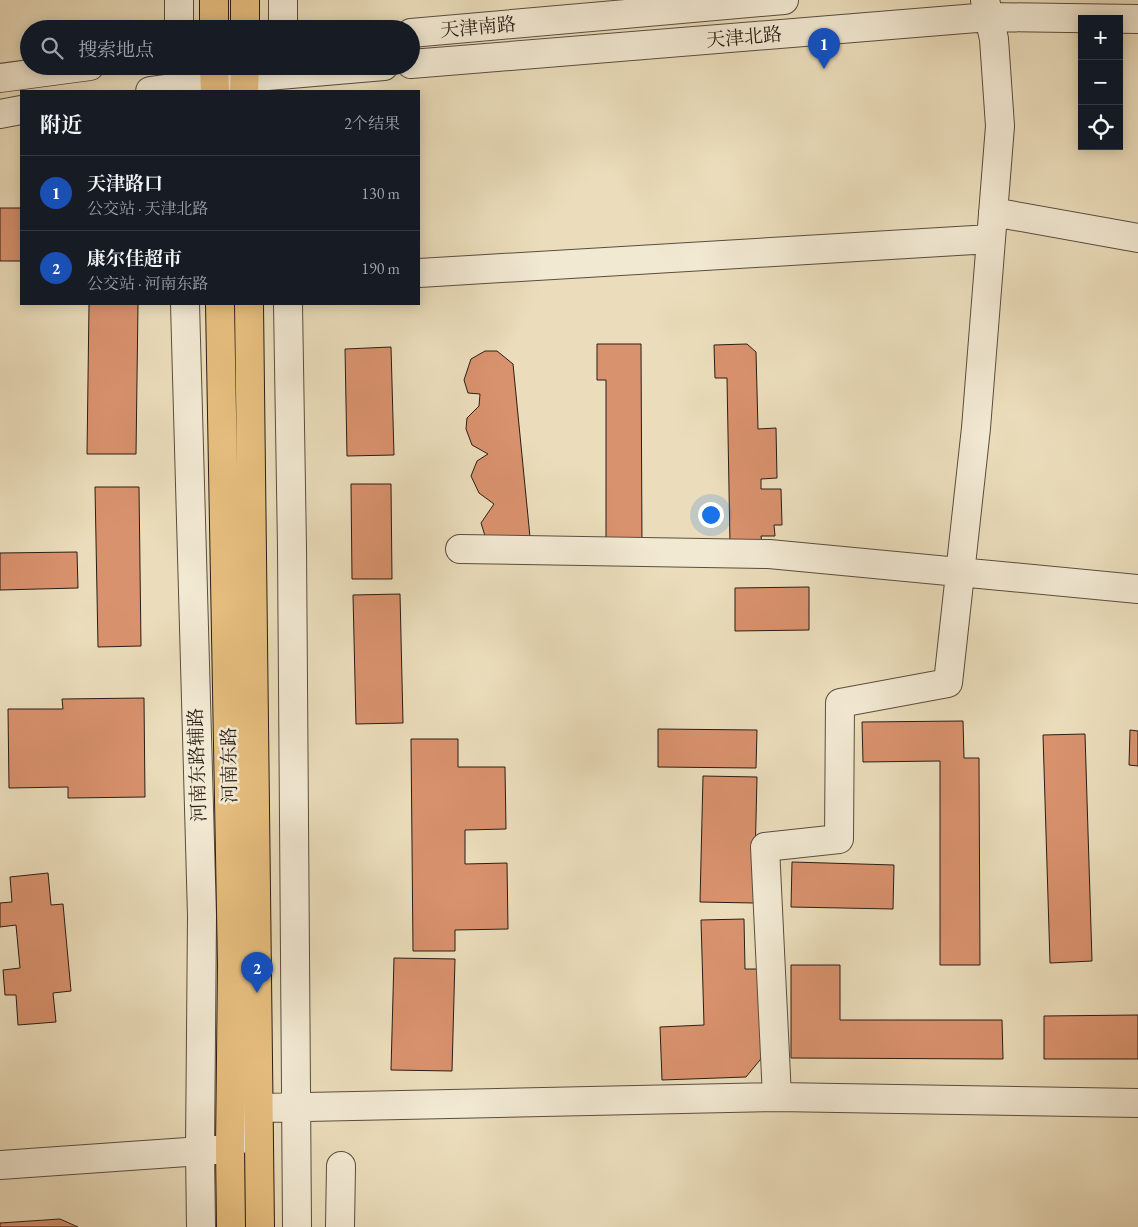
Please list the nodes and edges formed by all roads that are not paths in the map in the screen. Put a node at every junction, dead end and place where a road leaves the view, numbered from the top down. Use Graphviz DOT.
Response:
graph roads {
  1 [pos="179,0"];
  2 [pos="214,0"];
  3 [pos="245,0"];
  4 [pos="283,0"];
  5 [pos="784,0"];
  6 [pos="987,8"];
  7 [pos="1138,18"];
  8 [pos="179,20"];
  9 [pos="214,20"];
  10 [pos="245,20"];
  11 [pos="283,20"];
  12 [pos="420,32"];
  13 [pos="420,63"];
  14 [pos="22,75"];
  15 [pos="303,75"];
  16 [pos="285,77"];
  17 [pos="0,78"];
  18 [pos="244,78"];
  19 [pos="215,80"];
  20 [pos="181,81"];
  21 [pos="153,90"];
  22 [pos="20,110"];
  23 [pos="0,114"];
  24 [pos="993,212"];
  25 [pos="1138,238"];
  26 [pos="991,239"];
  27 [pos="420,273"];
  28 [pos="185,305"];
  29 [pos="220,305"];
  30 [pos="248,305"];
  31 [pos="288,305"];
  32 [pos="460,549"];
  33 [pos="960,572"];
  34 [pos="1138,589"];
  35 [pos="777,1097"];
  36 [pos="1138,1103"];
  37 [pos="296,1107"];
  38 [pos="258,1108"];
  39 [pos="230,1149"];
  40 [pos="200,1151"];
  41 [pos="0,1165"];
  42 [pos="341,1166"];
  43 [pos="201,1227"];
  44 [pos="231,1227"];
  45 [pos="260,1227"];
  46 [pos="297,1227"];
  47 [pos="340,1227"];
  1 -- 8 [label="street"];
  2 -- 9 [label="main road"];
  3 -- 10 [label="main road"];
  4 -- 11 [label="street"];
  5 -- 12 [label="street, 天津南路"];
  6 -- 7 [label="street, 天津北路"];
  6 -- 13 [label="street, 天津北路"];
  6 -- 24 [label="street"];
  14 -- 17 [label="street"];
  15 -- 16 [label="street"];
  16 -- 18 [label="street"];
  18 -- 19 [label="street"];
  19 -- 20 [label="street"];
  20 -- 21 [label="street"];
  22 -- 23 [label="street"];
  24 -- 25 [label="street"];
  24 -- 26 [label="street"];
  26 -- 27 [label="street"];
  26 -- 33 [label="street"];
  28 -- 40 [label="street, 河南东路辅路"];
  29 -- 39 [label="main road, 河南东路"];
  30 -- 38 [label="main road, 河南东路"];
  31 -- 37 [label="street"];
  32 -- 33 [label="street"];
  33 -- 34 [label="street"];
  33 -- 35 [label="street"];
  35 -- 36 [label="street"];
  35 -- 37 [label="street"];
  37 -- 38 [label="street"];
  37 -- 46 [label="street"];
  38 -- 39 [label="street"];
  38 -- 45 [label="main road, 河南东路"];
  39 -- 40 [label="street"];
  39 -- 44 [label="main road, 河南东路"];
  40 -- 41 [label="street"];
  40 -- 43 [label="street, 河南东路辅路"];
  42 -- 47 [label="street"];
}
